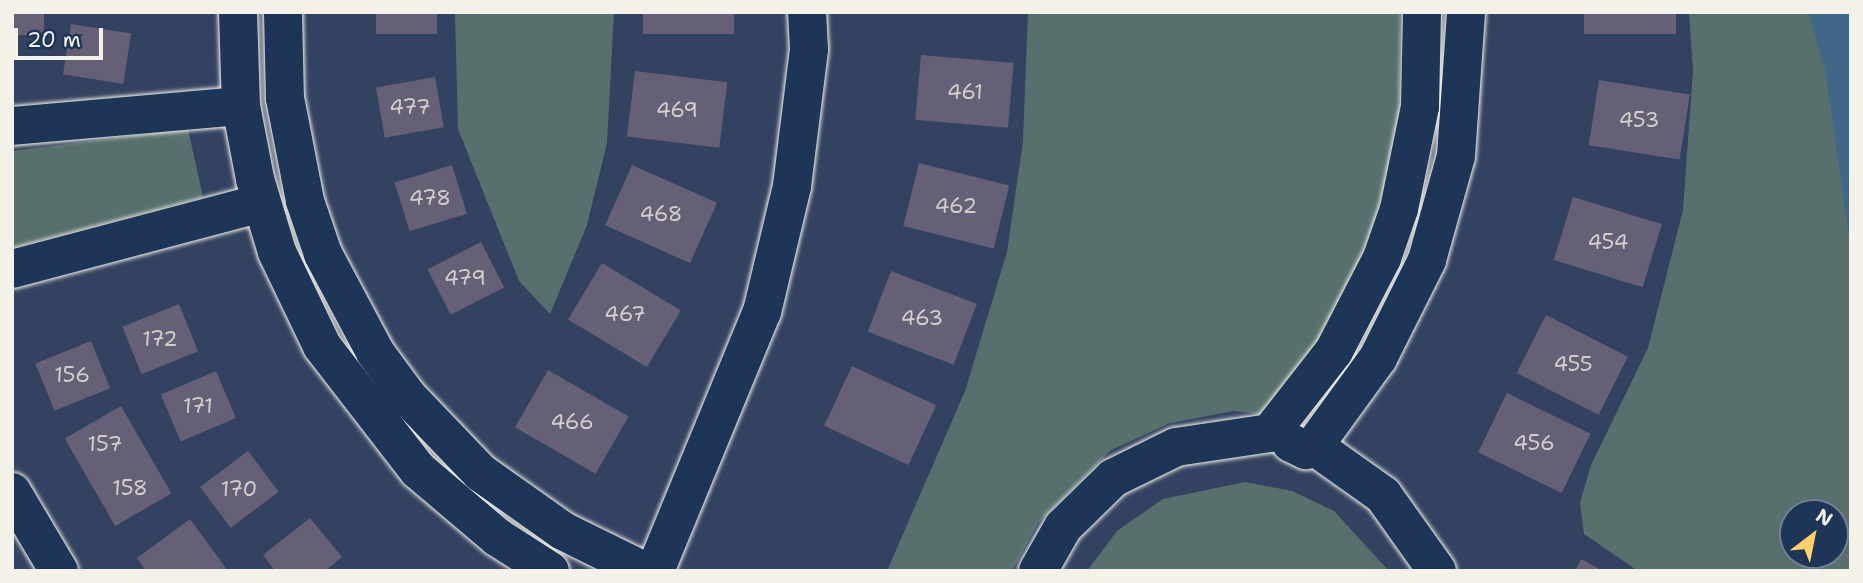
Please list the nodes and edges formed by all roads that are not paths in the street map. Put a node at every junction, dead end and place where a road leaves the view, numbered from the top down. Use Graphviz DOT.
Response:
graph roads {
  1 [pos="238,12"];
  2 [pos="283,12"];
  3 [pos="807,12"];
  4 [pos="1422,12"];
  5 [pos="1466,12"];
  6 [pos="242,106"];
  7 [pos="12,126"];
  8 [pos="292,147"];
  9 [pos="250,155"];
  10 [pos="261,203"];
  11 [pos="12,269"];
  12 [pos="1270,433"];
  13 [pos="1314,446"];
  14 [pos="12,492"];
  15 [pos="58,571"];
  16 [pos="550,571"];
  17 [pos="644,571"];
  18 [pos="655,571"];
  19 [pos="1038,571"];
  20 [pos="1437,571"];
  1 -- 6 [label="street"];
  2 -- 8 [label="street"];
  3 -- 18 [label="street"];
  4 -- 12 [label="street"];
  5 -- 13 [label="street"];
  6 -- 7 [label="street"];
  6 -- 9 [label="street"];
  8 -- 9 [label="street"];
  8 -- 17 [label="street"];
  9 -- 10 [label="street"];
  10 -- 11 [label="street"];
  10 -- 16 [label="street"];
  12 -- 13 [label="street"];
  12 -- 19 [label="street"];
  13 -- 20 [label="street"];
  14 -- 15 [label="street"];
}
